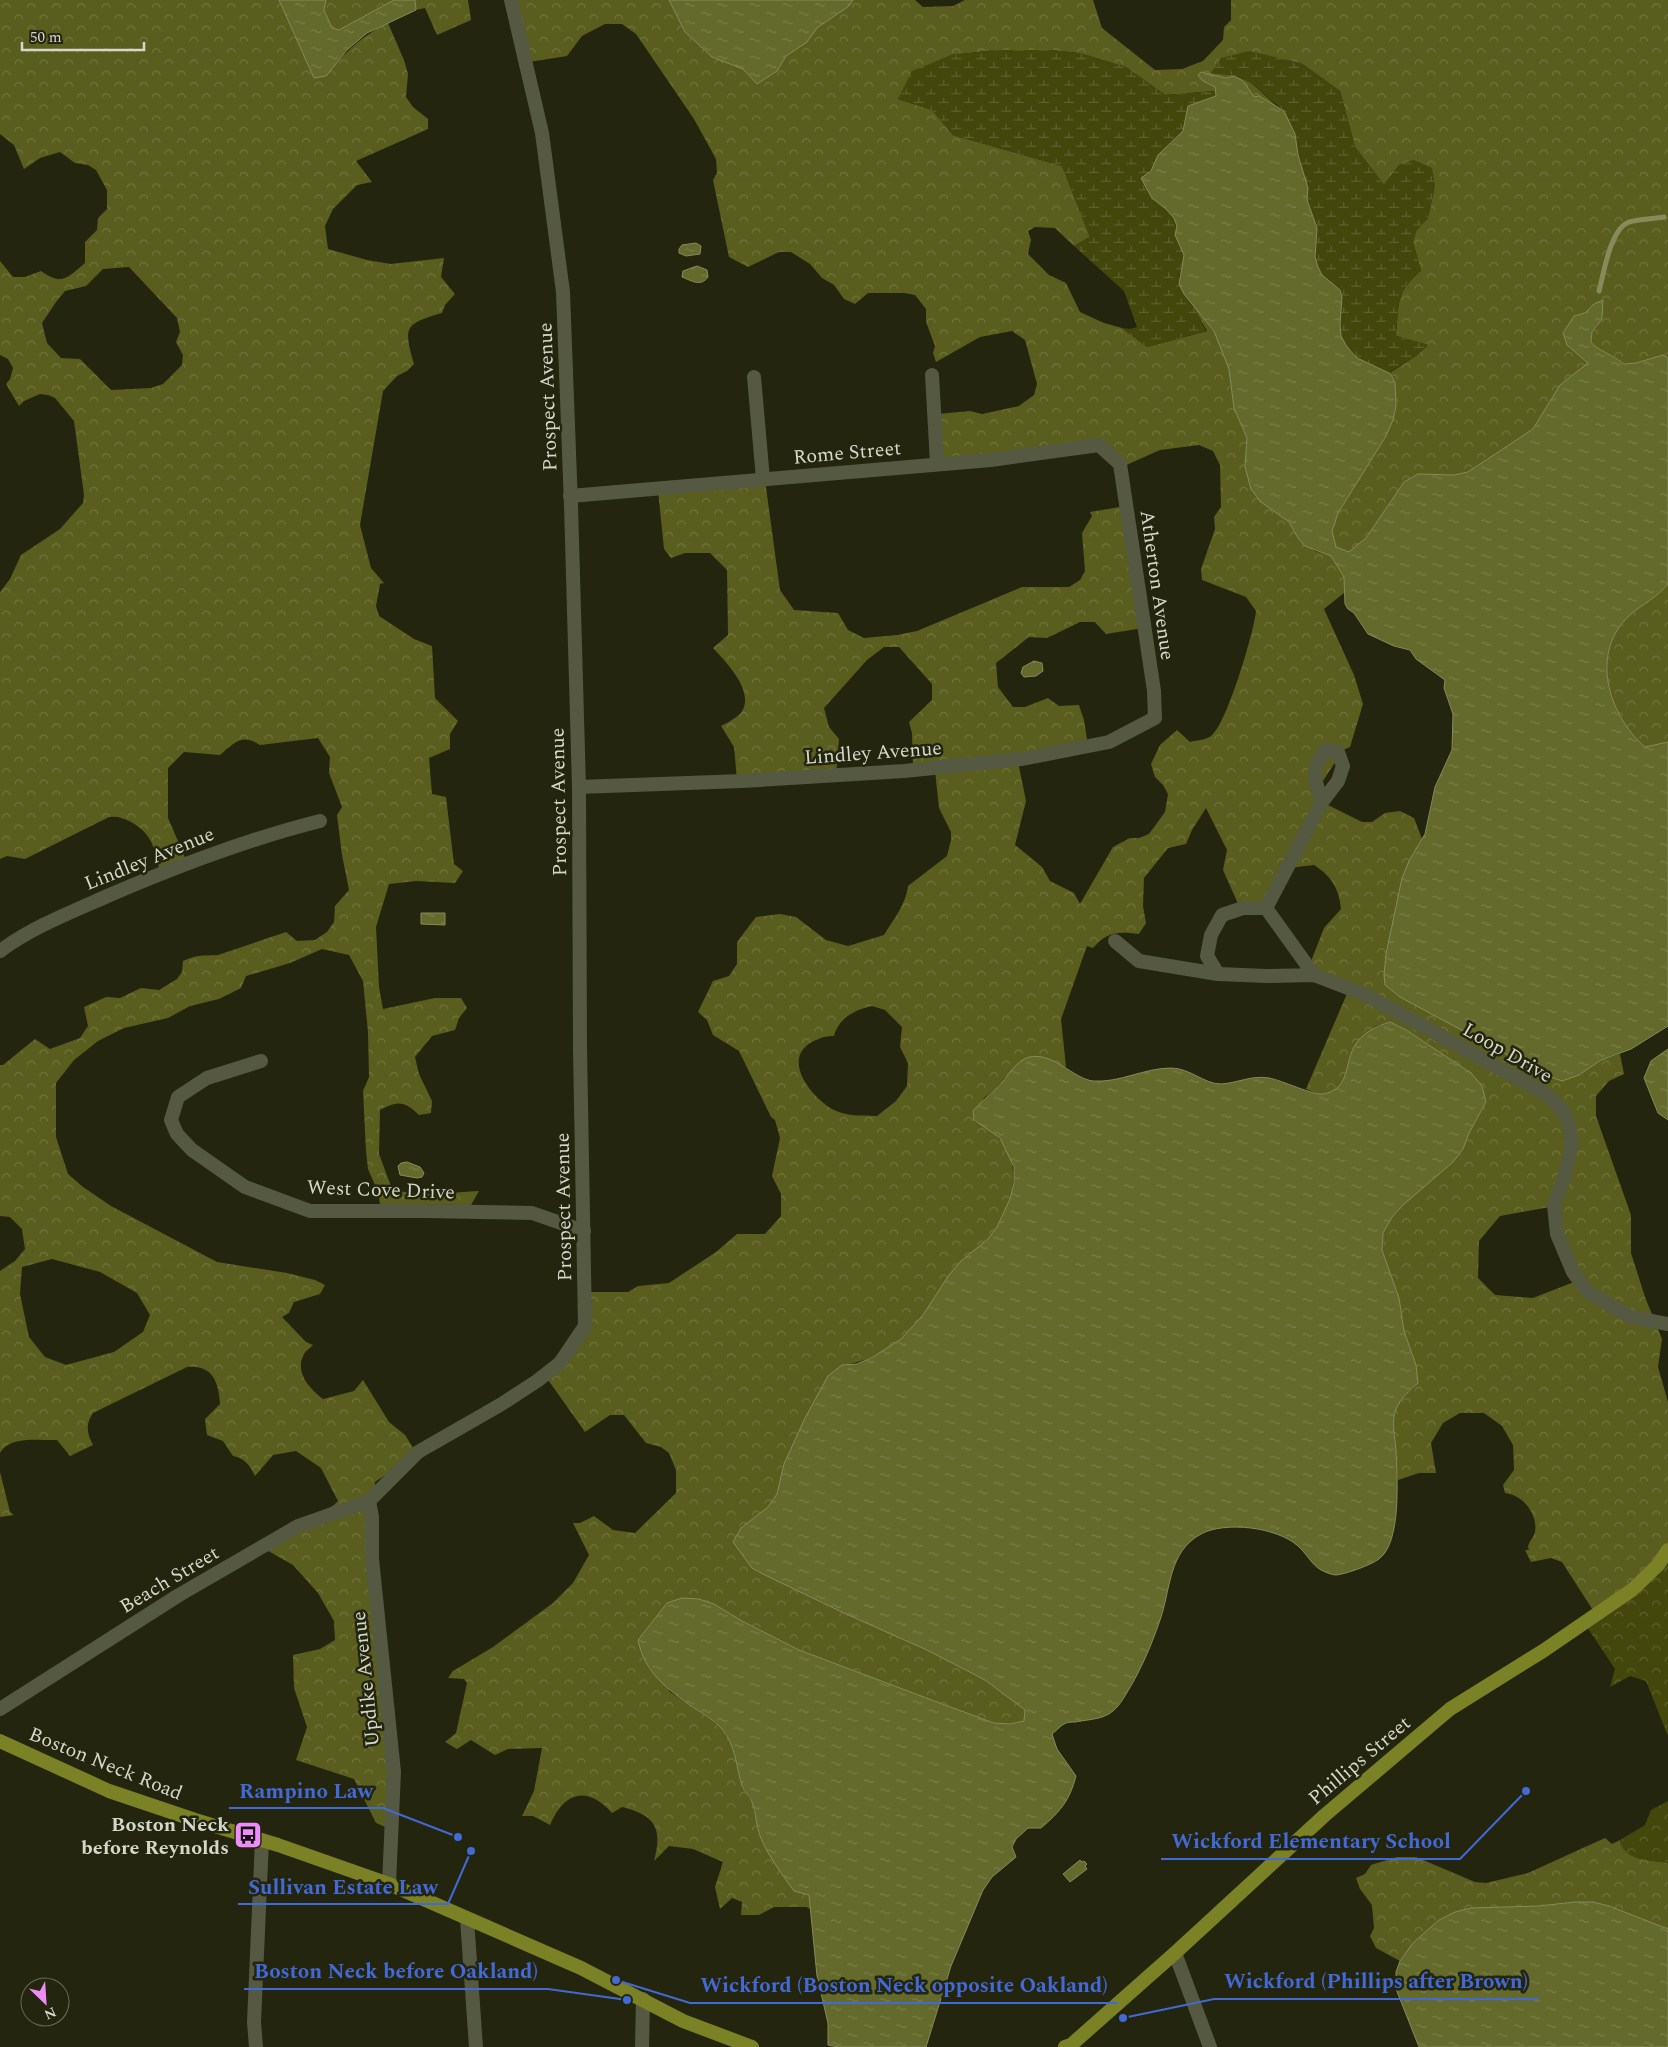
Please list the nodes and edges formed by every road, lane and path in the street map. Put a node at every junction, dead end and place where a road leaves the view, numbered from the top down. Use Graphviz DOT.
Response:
graph roads {
  1 [pos="511,0"];
  2 [pos="932,375"];
  3 [pos="754,377"];
  4 [pos="937,463"];
  5 [pos="1120,464"];
  6 [pos="763,480"];
  7 [pos="570,496"];
  8 [pos="1155,711"];
  9 [pos="579,787"];
  10 [pos="1322,802"];
  11 [pos="320,821"];
  12 [pos="1266,908"];
  13 [pos="1115,941"];
  14 [pos="0,951"];
  15 [pos="1218,974"];
  16 [pos="1314,975"];
  17 [pos="261,1061"];
  18 [pos="584,1232"];
  19 [pos="1668,1324"];
  20 [pos="368,1501"];
  21 [pos="1668,1550"];
  22 [pos="0,1709"];
  23 [pos="0,1741"];
  24 [pos="262,1840"];
  25 [pos="389,1884"];
  26 [pos="467,1919"];
  27 [pos="1175,1953"];
  28 [pos="643,1999"];
  29 [pos="1069,2046"];
  30 [pos="256,2047"];
  31 [pos="476,2047"];
  32 [pos="642,2047"];
  33 [pos="752,2047"];
  34 [pos="1210,2047"];
  1 -- 7 [label="street, Prospect Avenue"];
  2 -- 4 [label="street"];
  3 -- 6 [label="street"];
  4 -- 5 [label="street, Rome Street"];
  4 -- 6 [label="street, Rome Street"];
  5 -- 8 [label="street, Atherton Avenue"];
  6 -- 7 [label="street, Rome Street"];
  7 -- 9 [label="street, Prospect Avenue"];
  8 -- 9 [label="street, Lindley Avenue"];
  9 -- 18 [label="street, Prospect Avenue"];
  10 -- 12 [label="street"];
  11 -- 14 [label="street, Lindley Avenue"];
  12 -- 15 [label="street"];
  12 -- 16 [label="street"];
  13 -- 15 [label="street, Loop Drive"];
  15 -- 16 [label="street, Loop Drive"];
  16 -- 19 [label="street, Loop Drive"];
  17 -- 18 [label="street, West Cove Drive"];
  18 -- 20 [label="street, Prospect Avenue"];
  20 -- 22 [label="street, Beach Street"];
  20 -- 25 [label="street, Updike Avenue"];
  21 -- 27 [label="main road, Phillips Street"];
  23 -- 24 [label="main road, Boston Neck Road"];
  24 -- 25 [label="main road, Boston Neck Road"];
  24 -- 30 [label="street"];
  25 -- 26 [label="main road, Boston Neck Road"];
  26 -- 28 [label="main road, Boston Neck Road"];
  26 -- 31 [label="street"];
  27 -- 29 [label="main road, Phillips Street"];
  27 -- 34 [label="street"];
  28 -- 32 [label="street"];
  28 -- 33 [label="main road, Boston Neck Road"];
}
